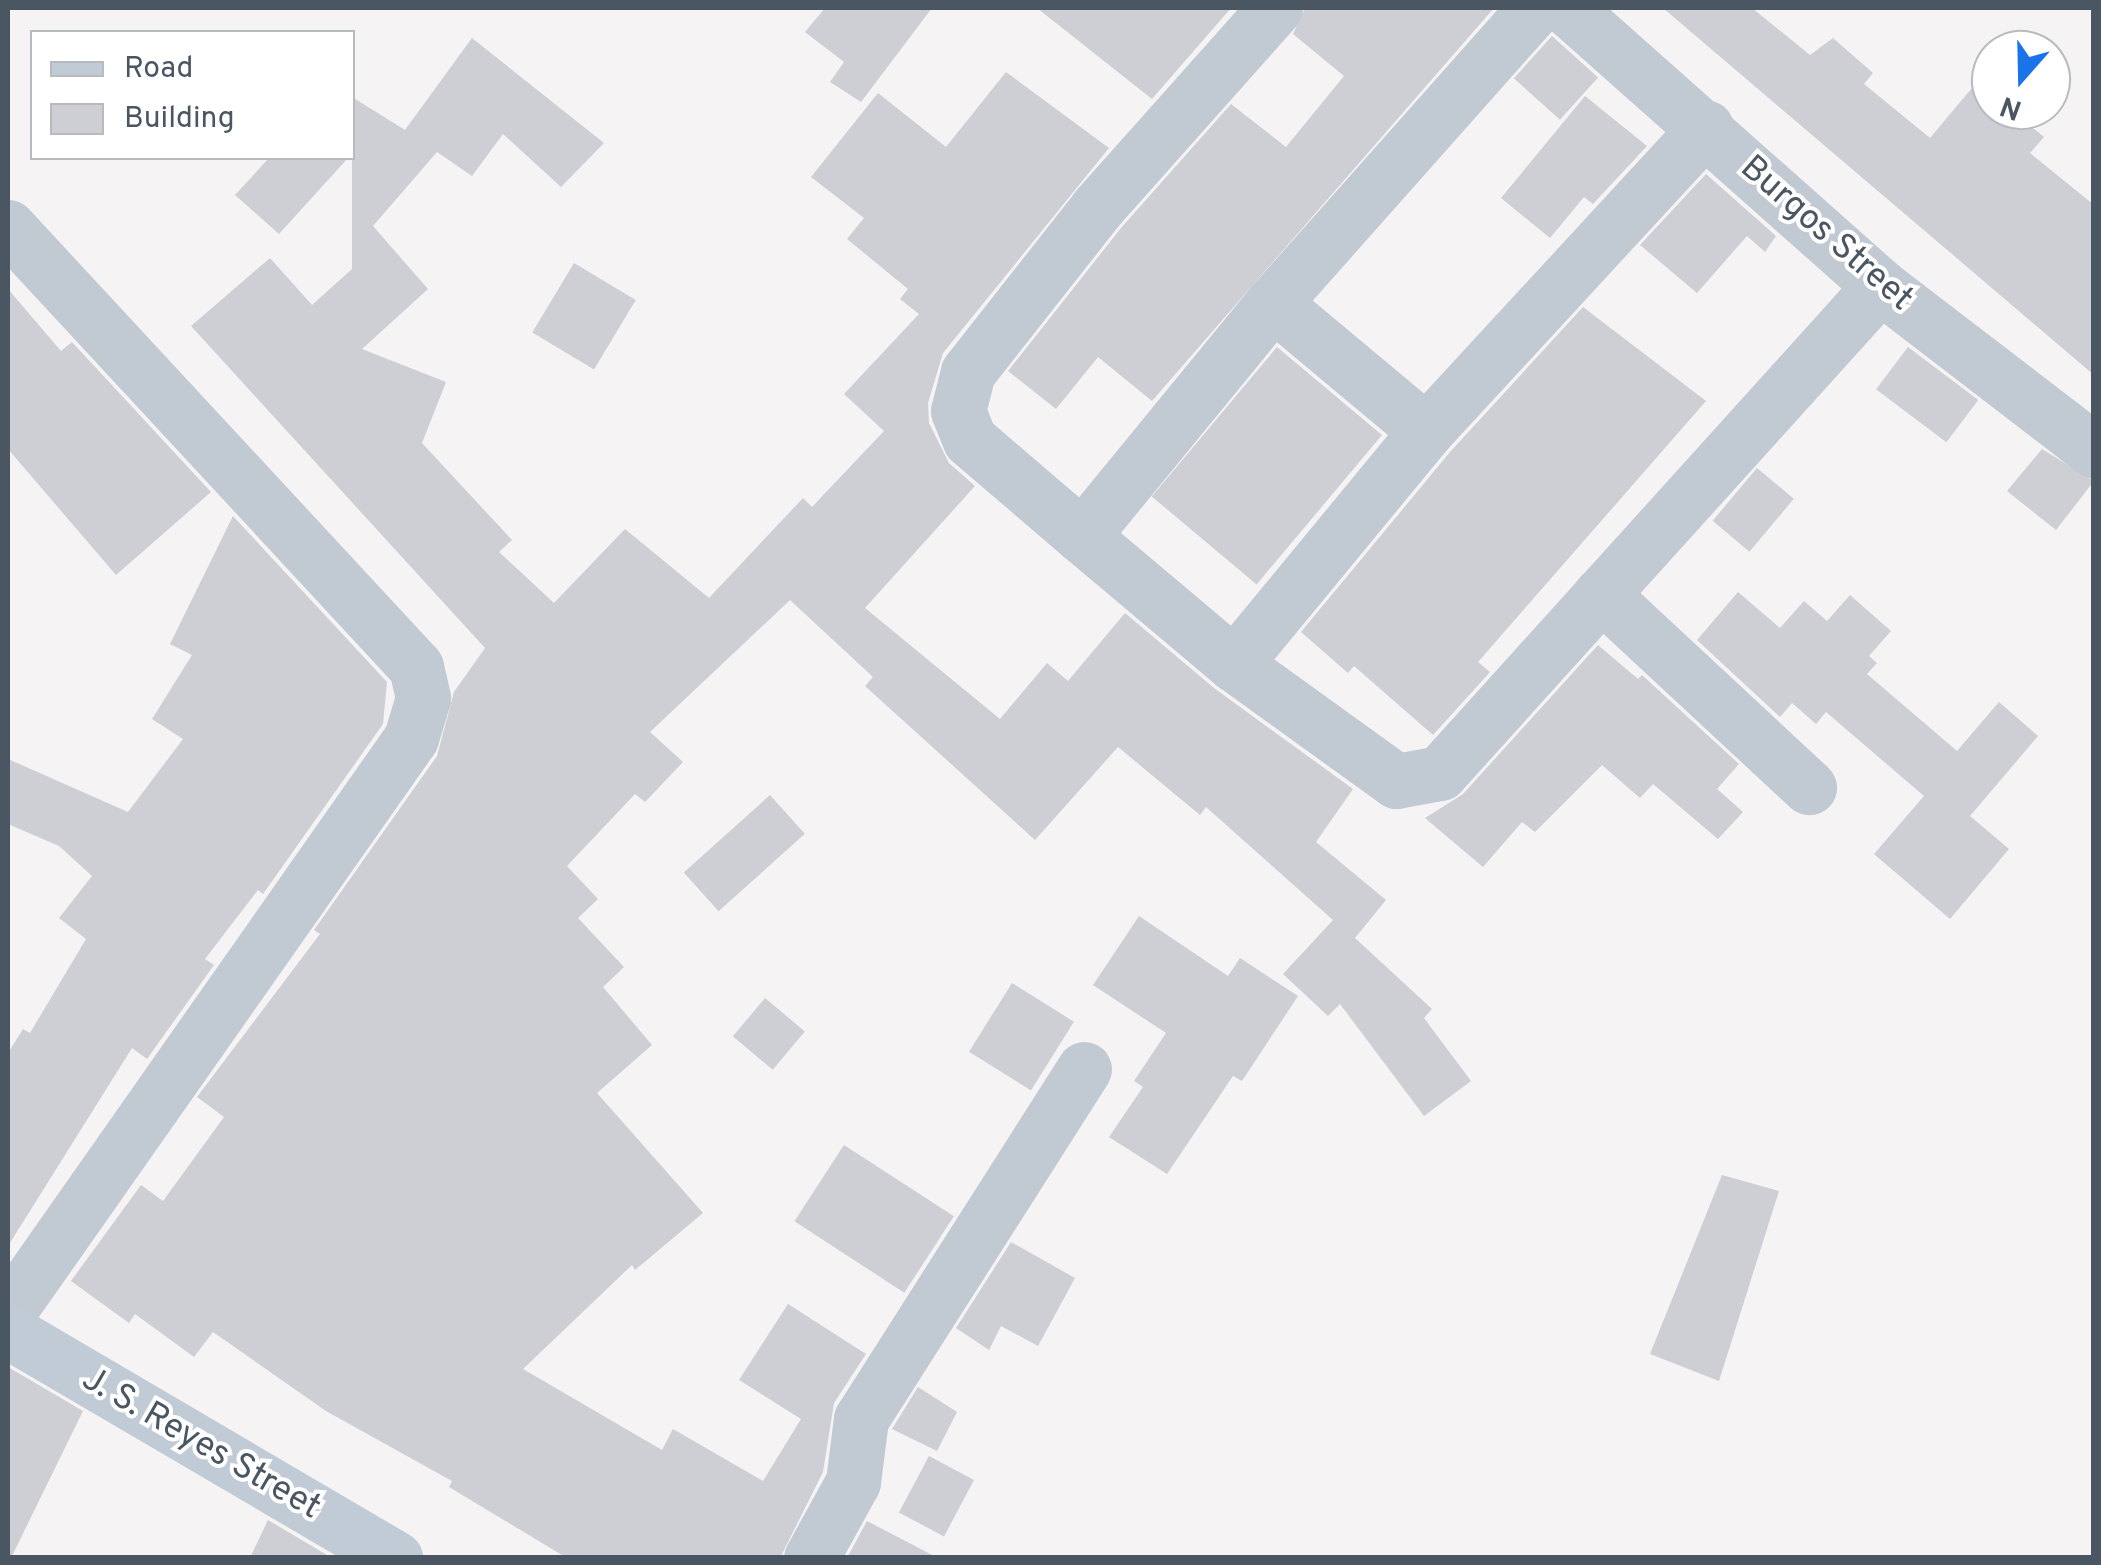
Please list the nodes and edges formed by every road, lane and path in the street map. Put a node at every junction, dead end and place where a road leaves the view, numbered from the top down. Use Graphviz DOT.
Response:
graph roads {
  1 [pos="1275,8"];
  2 [pos="1534,8"];
  3 [pos="1567,8"];
  4 [pos="1706,128"];
  5 [pos="8,227"];
  6 [pos="1880,286"];
  7 [pos="1273,303"];
  8 [pos="1426,431"];
  9 [pos="2094,450"];
  10 [pos="1082,536"];
  11 [pos="1601,594"];
  12 [pos="1234,664"];
  13 [pos="1810,787"];
  14 [pos="1084,1069"];
  15 [pos="8,1312"];
  16 [pos="8,1331"];
  17 [pos="396,1558"];
  18 [pos="811,1558"];
  1 -- 10 [label="street"];
  2 -- 7 [label="street"];
  3 -- 4 [label="street, Burgos Street"];
  4 -- 6 [label="street, Burgos Street"];
  4 -- 8 [label="street"];
  5 -- 15 [label="street"];
  6 -- 9 [label="street, Burgos Street"];
  6 -- 11 [label="street"];
  7 -- 8 [label="street"];
  7 -- 10 [label="street"];
  8 -- 12 [label="street"];
  10 -- 12 [label="street"];
  11 -- 12 [label="street"];
  11 -- 13 [label="street"];
  14 -- 18 [label="street"];
  16 -- 17 [label="street, J. S. Reyes Street"];
}
